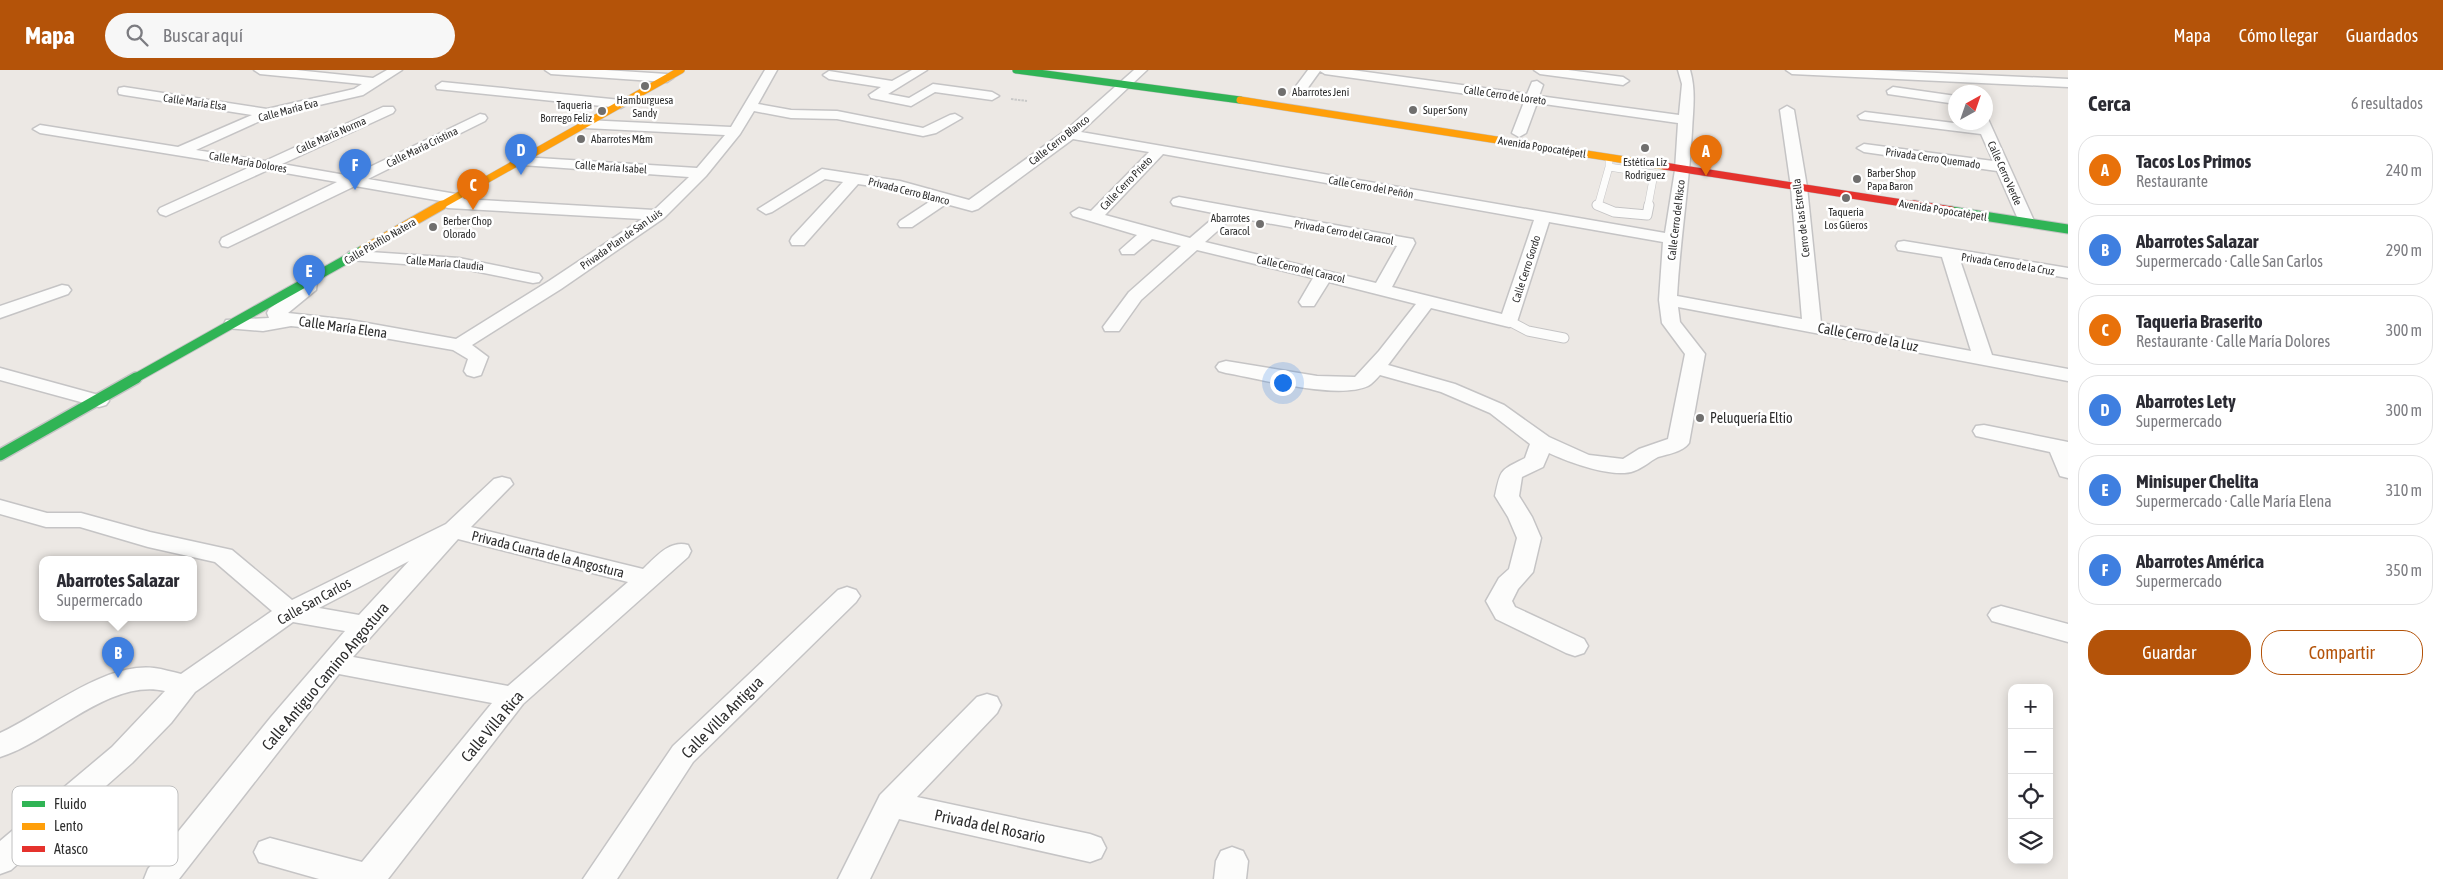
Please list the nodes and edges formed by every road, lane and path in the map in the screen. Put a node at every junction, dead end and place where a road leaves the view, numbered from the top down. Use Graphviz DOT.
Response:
graph roads {
  1 [pos="260,70"];
  2 [pos="396,70"];
  3 [pos="551,70"];
  4 [pos="681,70"];
  5 [pos="771,70"];
  6 [pos="921,70"];
  7 [pos="1016,70"];
  8 [pos="1088,70"];
  9 [pos="1314,70"];
  10 [pos="1326,70"];
  11 [pos="1541,70"];
  12 [pos="1684,70"];
  13 [pos="1784,70"];
  14 [pos="1792,70"];
  15 [pos="1989,70"];
  16 [pos="1345,71"];
  17 [pos="298,72"];
  18 [pos="1581,73"];
  19 [pos="829,75"];
  20 [pos="1133,77"];
  21 [pos="667,78"];
  22 [pos="1962,80"];
  23 [pos="1623,81"];
  24 [pos="2005,81"];
  25 [pos="375,82"];
  26 [pos="2068,83"];
  27 [pos="1788,84"];
  28 [pos="894,85"];
  29 [pos="1965,85"];
  30 [pos="442,86"];
  31 [pos="124,92"];
  32 [pos="1893,92"];
  33 [pos="1297,93"];
  34 [pos="1532,98"];
  35 [pos="1948,99"];
  36 [pos="621,104"];
  37 [pos="749,106"];
  38 [pos="977,106"];
  39 [pos="388,110"];
  40 [pos="1787,110"];
  41 [pos="267,113"];
  42 [pos="1865,116"];
  43 [pos="480,118"];
  44 [pos="955,118"];
  45 [pos="1685,120"];
  46 [pos="1405,121"];
  47 [pos="585,124"];
  48 [pos="1948,124"];
  49 [pos="40,129"];
  50 [pos="1986,130"];
  51 [pos="735,131"];
  52 [pos="1070,134"];
  53 [pos="1519,134"];
  54 [pos="1864,148"];
  55 [pos="1159,150"];
  56 [pos="180,151"];
  57 [pos="522,161"];
  58 [pos="1609,162"];
  59 [pos="1682,163"];
  60 [pos="265,165"];
  61 [pos="2002,167"];
  62 [pos="701,173"];
  63 [pos="855,178"];
  64 [pos="1801,179"];
  65 [pos="352,181"];
  66 [pos="943,199"];
  67 [pos="452,201"];
  68 [pos="1179,202"];
  69 [pos="972,206"];
  70 [pos="766,209"];
  71 [pos="166,211"];
  72 [pos="1230,211"];
  73 [pos="2022,211"];
  74 [pos="658,215"];
  75 [pos="1086,215"];
  76 [pos="1543,217"];
  77 [pos="906,224"];
  78 [pos="2068,229"];
  79 [pos="1149,232"];
  80 [pos="1672,239"];
  81 [pos="798,241"];
  82 [pos="228,242"];
  83 [pos="1194,244"];
  84 [pos="1904,246"];
  85 [pos="1128,250"];
  86 [pos="1948,254"];
  87 [pos="355,256"];
  88 [pos="2068,273"];
  89 [pos="1324,275"];
  90 [pos="533,278"];
  91 [pos="308,282"];
  92 [pos="1382,288"];
  93 [pos="62,290"];
  94 [pos="1668,300"];
  95 [pos="1427,301"];
  96 [pos="1308,302"];
  97 [pos="0,312"];
  98 [pos="291,320"];
  99 [pos="240,321"];
  100 [pos="1509,321"];
  101 [pos="1112,327"];
  102 [pos="1812,327"];
  103 [pos="1564,338"];
  104 [pos="459,346"];
  105 [pos="1983,358"];
  106 [pos="1226,367"];
  107 [pos="1375,368"];
  108 [pos="474,371"];
  109 [pos="0,374"];
  110 [pos="2068,375"];
  111 [pos="99,401"];
  112 [pos="1984,432"];
  113 [pos="1542,442"];
  114 [pos="2064,448"];
  115 [pos="0,455"];
  116 [pos="2068,472"];
  117 [pos="502,484"];
  118 [pos="0,507"];
  119 [pos="451,530"];
  120 [pos="679,551"];
  121 [pos="645,578"];
  122 [pos="846,596"];
  123 [pos="289,612"];
  124 [pos="2001,615"];
  125 [pos="367,625"];
  126 [pos="2068,633"];
  127 [pos="1575,646"];
  128 [pos="332,662"];
  129 [pos="185,685"];
  130 [pos="513,698"];
  131 [pos="987,705"];
  132 [pos="0,746"];
  133 [pos="86,786"];
  134 [pos="891,804"];
  135 [pos="1090,848"];
  136 [pos="12,850"];
  137 [pos="270,852"];
  138 [pos="178,856"];
  139 [pos="0,860"];
  140 [pos="170,866"];
  141 [pos="160,879"];
  142 [pos="370,879"];
  143 [pos="598,879"];
  144 [pos="854,879"];
  1 -- 17 [label="street"];
  2 -- 25 [label="street, Calle María Eva"];
  3 -- 21 [label="street"];
  4 -- 21 [label="street, Calle Pánfilo Natera"];
  5 -- 37 [label="street, Privada Plan de San Luis"];
  6 -- 28 [label="street"];
  7 -- 20 [label="street, Avenida Popocatépetl"];
  8 -- 20 [label="street, Avenida Popocatépetl"];
  9 -- 33 [label="street"];
  10 -- 16 [label="street, Calle Cerro de Loreto"];
  11 -- 18 [label="street"];
  11 -- 34 [label="street"];
  12 -- 45 [label="street, Calle Cerro del Risco"];
  13 -- 27 [label="street"];
  14 -- 22 [label="street"];
  15 -- 24 [label="street"];
  16 -- 34 [label="street, Calle Cerro de Loreto"];
  17 -- 25 [label="street"];
  18 -- 23 [label="street"];
  19 -- 28 [label="street"];
  20 -- 46 [label="street, Avenida Popocatépetl"];
  20 -- 52 [label="street, Calle Cerro Blanco"];
  21 -- 36 [label="street, Calle Pánfilo Natera"];
  22 -- 24 [label="street"];
  22 -- 29 [label="street"];
  24 -- 26 [label="street"];
  25 -- 41 [label="street, Calle María Eva"];
  28 -- 38 [label="street"];
  30 -- 36 [label="street"];
  31 -- 41 [label="street, Calle María Elsa"];
  32 -- 35 [label="street"];
  34 -- 45 [label="street, Calle Cerro de Loreto"];
  34 -- 53 [label="street"];
  36 -- 47 [label="street, Calle Pánfilo Natera"];
  37 -- 44 [label="street"];
  37 -- 51 [label="street, Privada Plan de San Luis"];
  39 -- 60 [label="street, Calle María Norma"];
  40 -- 64 [label="street, Cerro de las Estrella"];
  41 -- 56 [label="street, Calle María Eva"];
  42 -- 48 [label="street"];
  43 -- 65 [label="street, Calle María Cristina"];
  45 -- 59 [label="street, Calle Cerro del Risco"];
  46 -- 53 [label="street, Avenida Popocatépetl"];
  46 -- 58 [label="street, Avenida Popocatépetl"];
  47 -- 51 [label="street"];
  47 -- 57 [label="street, Calle Pánfilo Natera"];
  49 -- 56 [label="street, Calle María Dolores"];
  50 -- 61 [label="street, Calle Cerro Verde"];
  51 -- 62 [label="street, Privada Plan de San Luis"];
  52 -- 55 [label="street, Calle Cerro del Peñón"];
  52 -- 69 [label="street, Calle Cerro Blanco"];
  53 -- 59 [label="street, Avenida Popocatépetl"];
  54 -- 61 [label="street, Privada Cerro Quemado"];
  55 -- 75 [label="street, Calle Cerro Prieto"];
  55 -- 76 [label="street, Calle Cerro del Peñón"];
  56 -- 60 [label="street, Calle María Dolores"];
  57 -- 62 [label="street, Calle María Isabel"];
  57 -- 67 [label="street, Calle Pánfilo Natera"];
  58 -- 58 [label="lane"];
  58 -- 59 [label="street, Avenida Popocatépetl"];
  59 -- 64 [label="street, Avenida Popocatépetl"];
  59 -- 80 [label="street, Calle Cerro del Risco"];
  60 -- 65 [label="street, Calle María Dolores"];
  60 -- 71 [label="street, Calle María Norma"];
  61 -- 73 [label="street, Calle Cerro Verde"];
  62 -- 74 [label="street, Privada Plan de San Luis"];
  63 -- 66 [label="street, Privada Cerro Blanco"];
  63 -- 70 [label="street, Privada Cerro Blanco"];
  63 -- 81 [label="street"];
  64 -- 73 [label="street, Avenida Popocatépetl"];
  64 -- 102 [label="street, Cerro de las Estrella"];
  65 -- 67 [label="street, Calle María Dolores"];
  65 -- 82 [label="street, Calle María Cristina"];
  66 -- 69 [label="street, Privada Cerro Blanco"];
  66 -- 77 [label="street"];
  67 -- 74 [label="street, Calle María Dolores"];
  67 -- 87 [label="street, Calle Pánfilo Natera"];
  68 -- 72 [label="street, Privada Cerro del Caracol"];
  72 -- 83 [label="street"];
  72 -- 92 [label="street, Privada Cerro del Caracol"];
  73 -- 78 [label="street, Avenida Popocatépetl"];
  74 -- 104 [label="street, Privada Plan de San Luis"];
  75 -- 79 [label="street, Calle Cerro del Caracol"];
  76 -- 80 [label="street, Calle Cerro del Peñón"];
  76 -- 100 [label="street, Calle Cerro Gordo"];
  79 -- 83 [label="street, Calle Cerro del Caracol"];
  79 -- 85 [label="street"];
  80 -- 94 [label="street, Calle Cerro del Risco"];
  83 -- 89 [label="street, Calle Cerro del Caracol"];
  83 -- 101 [label="street"];
  84 -- 86 [label="street, Privada Cerro de la Cruz"];
  86 -- 88 [label="street, Privada Cerro de la Cruz"];
  86 -- 105 [label="street, Privada Cerro de la Cruz"];
  87 -- 90 [label="street, Calle María Claudia"];
  87 -- 91 [label="street, Calle Pánfilo Natera"];
  89 -- 92 [label="street, Calle Cerro del Caracol"];
  89 -- 96 [label="street"];
  91 -- 98 [label="street, Calle María Elena"];
  91 -- 99 [label="street, Calle Pánfilo Natera"];
  92 -- 95 [label="street, Calle Cerro del Caracol"];
  93 -- 97 [label="street"];
  94 -- 102 [label="street, Calle Cerro de la Luz"];
  94 -- 113 [label="street, Calle Cerro del Risco"];
  95 -- 100 [label="street, Calle Cerro del Caracol"];
  95 -- 107 [label="street"];
  98 -- 99 [label="street"];
  98 -- 104 [label="street, Calle María Elena"];
  99 -- 111 [label="street, Calle Pánfilo Natera"];
  100 -- 103 [label="lane"];
  102 -- 105 [label="street, Calle Cerro de la Luz"];
  104 -- 108 [label="street"];
  105 -- 110 [label="street, Calle Cerro de la Luz"];
  106 -- 107 [label="street"];
  107 -- 113 [label="street"];
  109 -- 111 [label="street"];
  111 -- 115 [label="street, Calle Pánfilo Natera"];
  112 -- 114 [label="street"];
  113 -- 127 [label="street"];
  114 -- 116 [label="street"];
  117 -- 119 [label="street, Calle Antiguo Camino Angostura"];
  118 -- 123 [label="street"];
  119 -- 121 [label="street, Privada Cuarta de la Angostura"];
  119 -- 123 [label="street, Calle San Carlos"];
  119 -- 125 [label="street, Calle Antiguo Camino Angostura"];
  120 -- 121 [label="street, Calle Villa Rica"];
  121 -- 130 [label="street, Calle Villa Rica"];
  122 -- 143 [label="street, Calle Villa Antigua"];
  123 -- 125 [label="street"];
  123 -- 129 [label="street, Calle San Carlos"];
  124 -- 126 [label="street"];
  125 -- 128 [label="street, Calle Antiguo Camino Angostura"];
  128 -- 130 [label="street"];
  128 -- 138 [label="street, Calle Antiguo Camino Angostura"];
  129 -- 132 [label="street"];
  129 -- 133 [label="street, Calle San Carlos"];
  130 -- 142 [label="street, Calle Villa Rica"];
  131 -- 134 [label="street"];
  134 -- 135 [label="street, Privada del Rosario"];
  134 -- 144 [label="street"];
  136 -- 139 [label="street, Calle San Carlos"];
  137 -- 142 [label="street"];
  140 -- 141 [label="street, Calle Antiguo Camino Angostura"];
}
